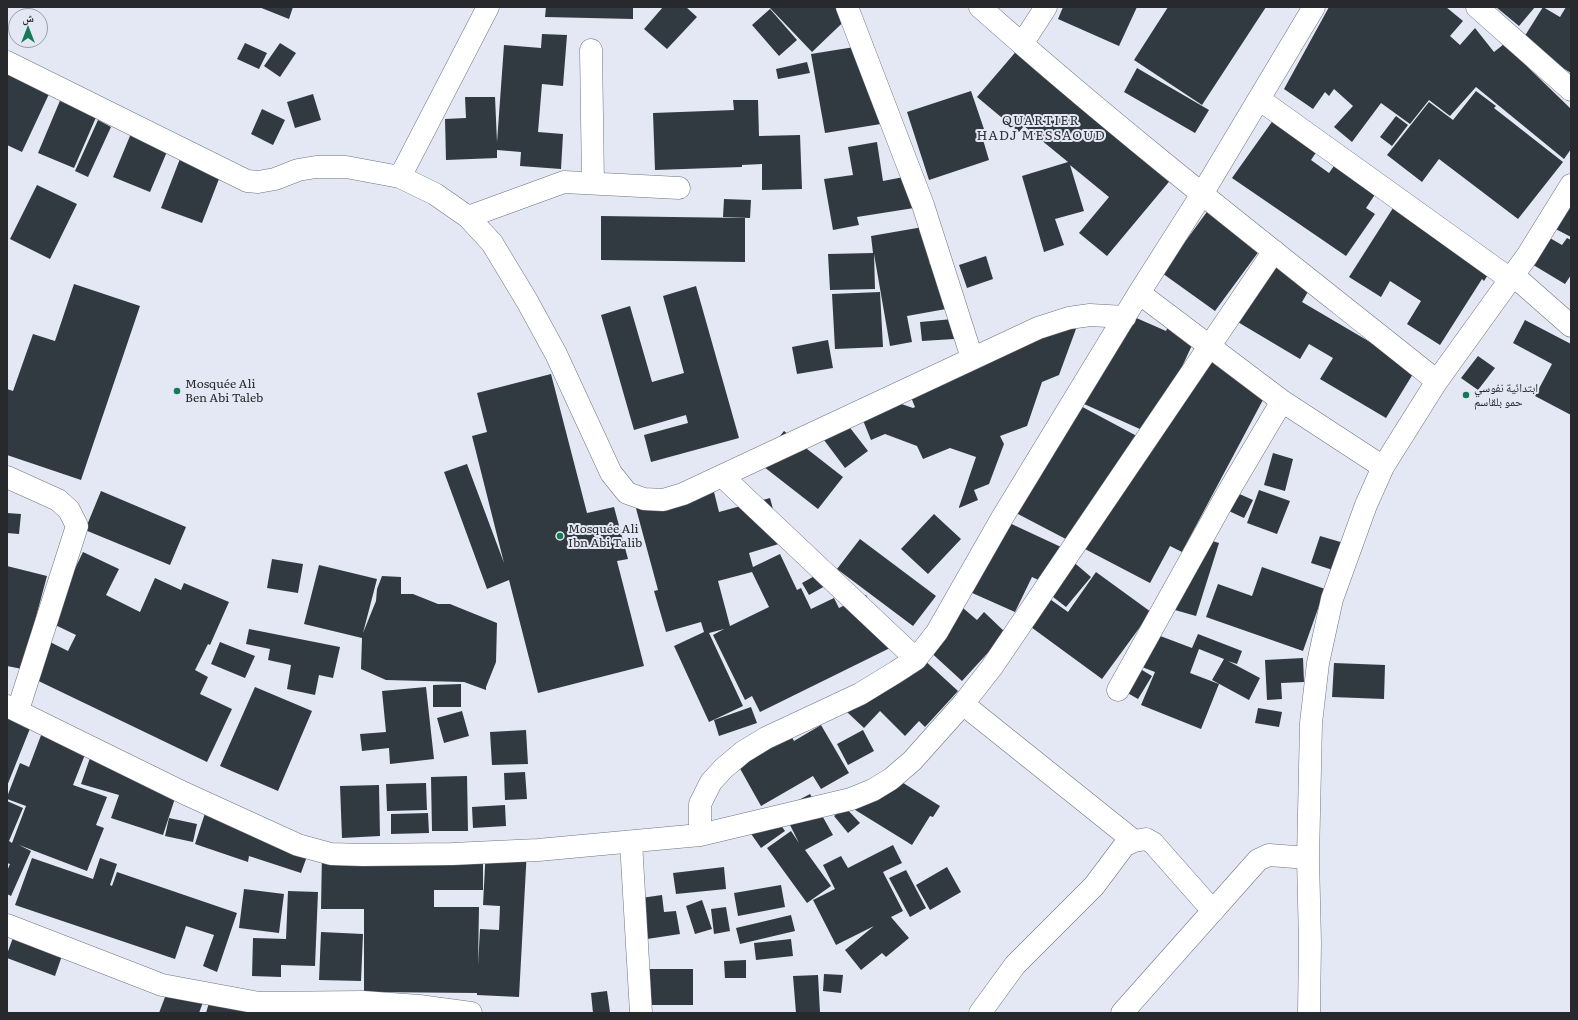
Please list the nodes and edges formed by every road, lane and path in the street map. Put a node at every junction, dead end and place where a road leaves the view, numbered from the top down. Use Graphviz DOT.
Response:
graph roads {
  1 [pos="488,7"];
  2 [pos="847,7"];
  3 [pos="980,7"];
  4 [pos="1046,7"];
  5 [pos="1314,7"];
  6 [pos="1477,7"];
  7 [pos="1022,44"];
  8 [pos="591,50"];
  9 [pos="7,62"];
  10 [pos="1571,90"];
  11 [pos="1258,100"];
  12 [pos="400,177"];
  13 [pos="593,184"];
  14 [pos="1571,185"];
  15 [pos="679,188"];
  16 [pos="1202,194"];
  17 [pos="468,217"];
  18 [pos="1274,251"];
  19 [pos="1511,277"];
  20 [pos="1139,293"];
  21 [pos="1125,317"];
  22 [pos="1571,326"];
  23 [pos="1211,346"];
  24 [pos="972,358"];
  25 [pos="1437,381"];
  26 [pos="1282,401"];
  27 [pos="1383,467"];
  28 [pos="722,476"];
  29 [pos="7,477"];
  30 [pos="916,659"];
  31 [pos="1118,690"];
  32 [pos="963,704"];
  33 [pos="13,708"];
  34 [pos="700,835"];
  35 [pos="1134,840"];
  36 [pos="631,842"];
  37 [pos="1308,858"];
  38 [pos="1213,911"];
  39 [pos="7,925"];
  40 [pos="471,1013"];
  41 [pos="641,1013"];
  42 [pos="980,1013"];
  43 [pos="1122,1013"];
  44 [pos="1309,1013"];
  1 -- 12 [label="street"];
  2 -- 24 [label="street"];
  3 -- 7 [label="street"];
  4 -- 7 [label="street"];
  5 -- 11 [label="street"];
  6 -- 10 [label="street"];
  7 -- 16 [label="street"];
  8 -- 13 [label="street"];
  9 -- 12 [label="street"];
  11 -- 16 [label="street"];
  11 -- 19 [label="street"];
  12 -- 17 [label="street"];
  13 -- 15 [label="street"];
  13 -- 17 [label="street"];
  14 -- 19 [label="street"];
  16 -- 18 [label="street"];
  16 -- 20 [label="street"];
  17 -- 28 [label="street"];
  18 -- 23 [label="street"];
  18 -- 25 [label="street"];
  19 -- 22 [label="street"];
  19 -- 25 [label="street"];
  20 -- 21 [label="street"];
  20 -- 23 [label="street"];
  21 -- 24 [label="street"];
  21 -- 30 [label="street"];
  23 -- 26 [label="street"];
  23 -- 32 [label="street"];
  24 -- 28 [label="street"];
  25 -- 27 [label="street"];
  26 -- 27 [label="street"];
  26 -- 31 [label="street"];
  27 -- 37 [label="street"];
  28 -- 30 [label="street"];
  29 -- 33 [label="street"];
  30 -- 34 [label="street"];
  32 -- 34 [label="street"];
  32 -- 35 [label="street"];
  33 -- 36 [label="street"];
  34 -- 36 [label="street"];
  35 -- 38 [label="street"];
  35 -- 42 [label="street"];
  36 -- 41 [label="street"];
  37 -- 38 [label="street"];
  37 -- 44 [label="street"];
  38 -- 43 [label="street"];
  39 -- 40 [label="street"];
}
